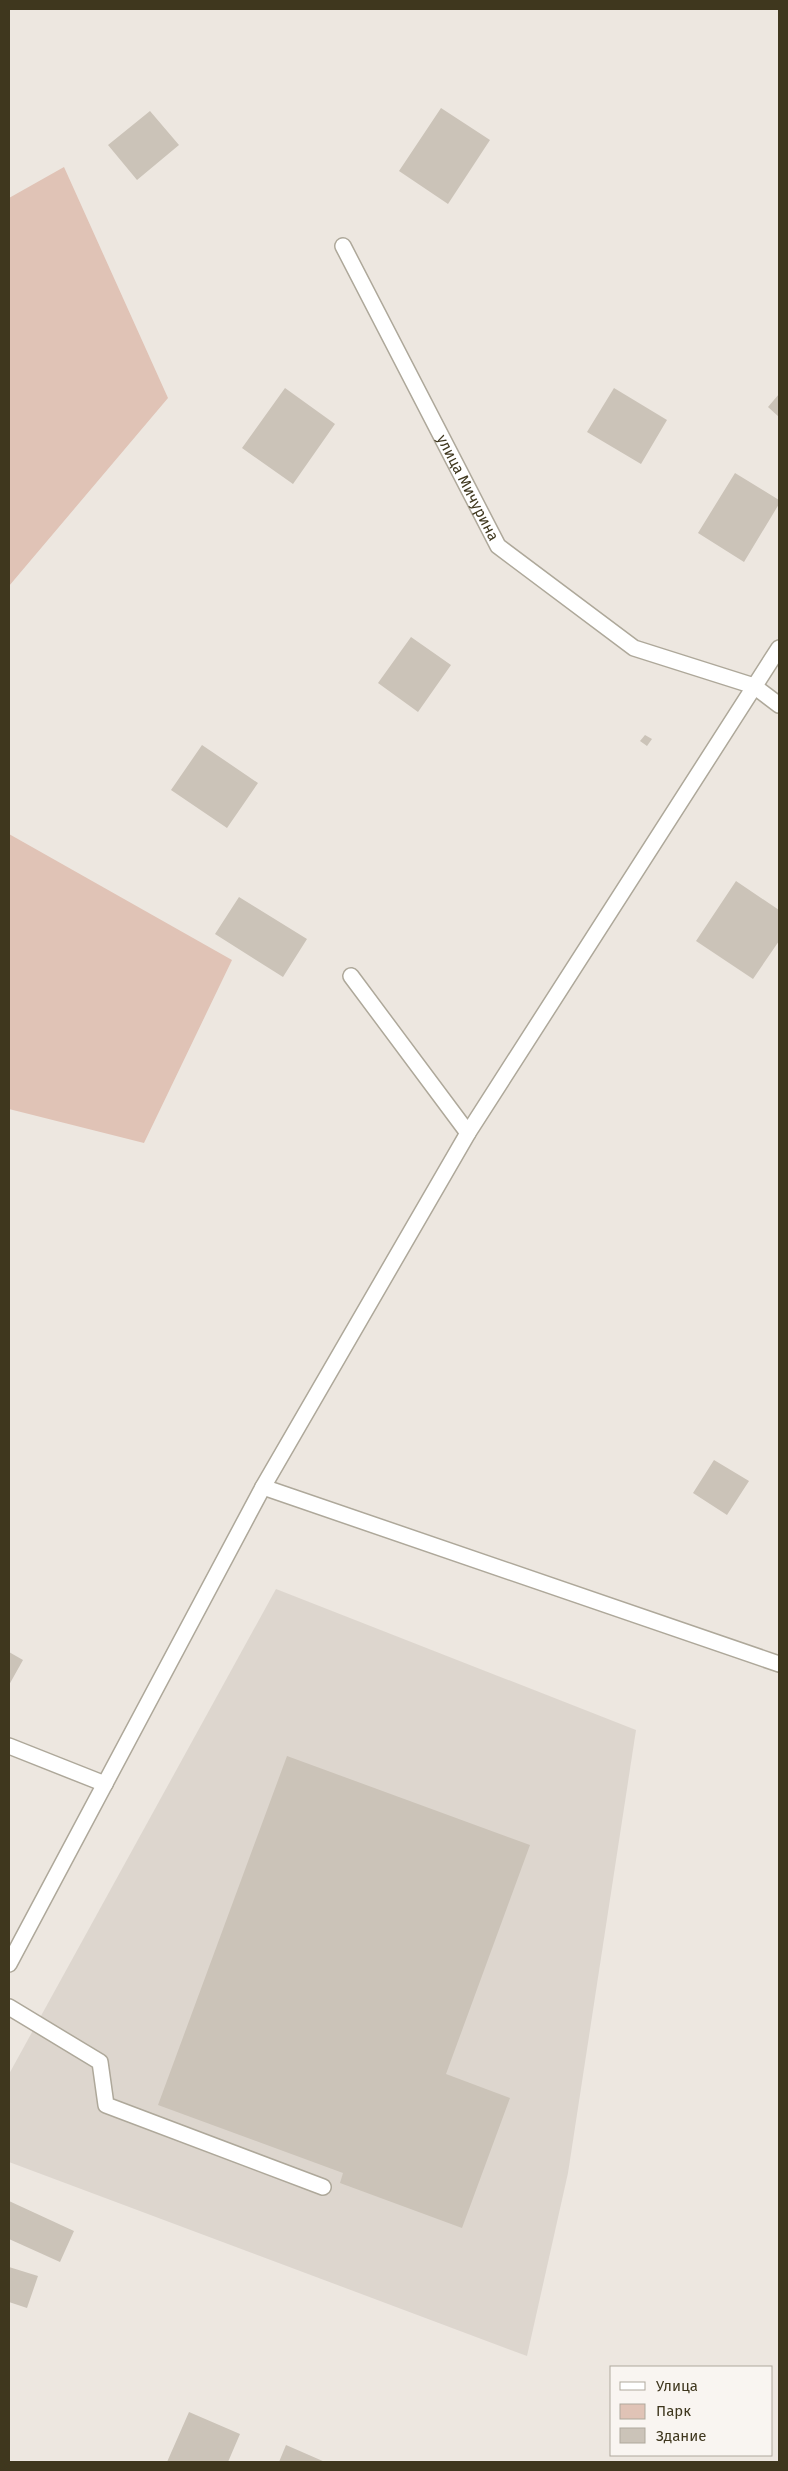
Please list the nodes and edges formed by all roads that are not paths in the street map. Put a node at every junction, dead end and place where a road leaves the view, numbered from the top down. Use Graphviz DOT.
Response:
graph roads {
  1 [pos="343,246"];
  2 [pos="779,648"];
  3 [pos="754,686"];
  4 [pos="779,705"];
  5 [pos="351,976"];
  6 [pos="468,1133"];
  7 [pos="263,1487"];
  8 [pos="779,1664"];
  9 [pos="9,1746"];
  10 [pos="105,1784"];
  11 [pos="9,1964"];
  12 [pos="9,2008"];
  13 [pos="323,2187"];
  1 -- 3 [label="street, улица Мичурина"];
  2 -- 3 [label="street"];
  3 -- 4 [label="street, улица Мичурина"];
  3 -- 6 [label="street"];
  5 -- 6 [label="street"];
  6 -- 7 [label="street"];
  7 -- 8 [label="street"];
  7 -- 10 [label="street"];
  9 -- 10 [label="street"];
  10 -- 11 [label="street"];
  12 -- 13 [label="street"];
}
